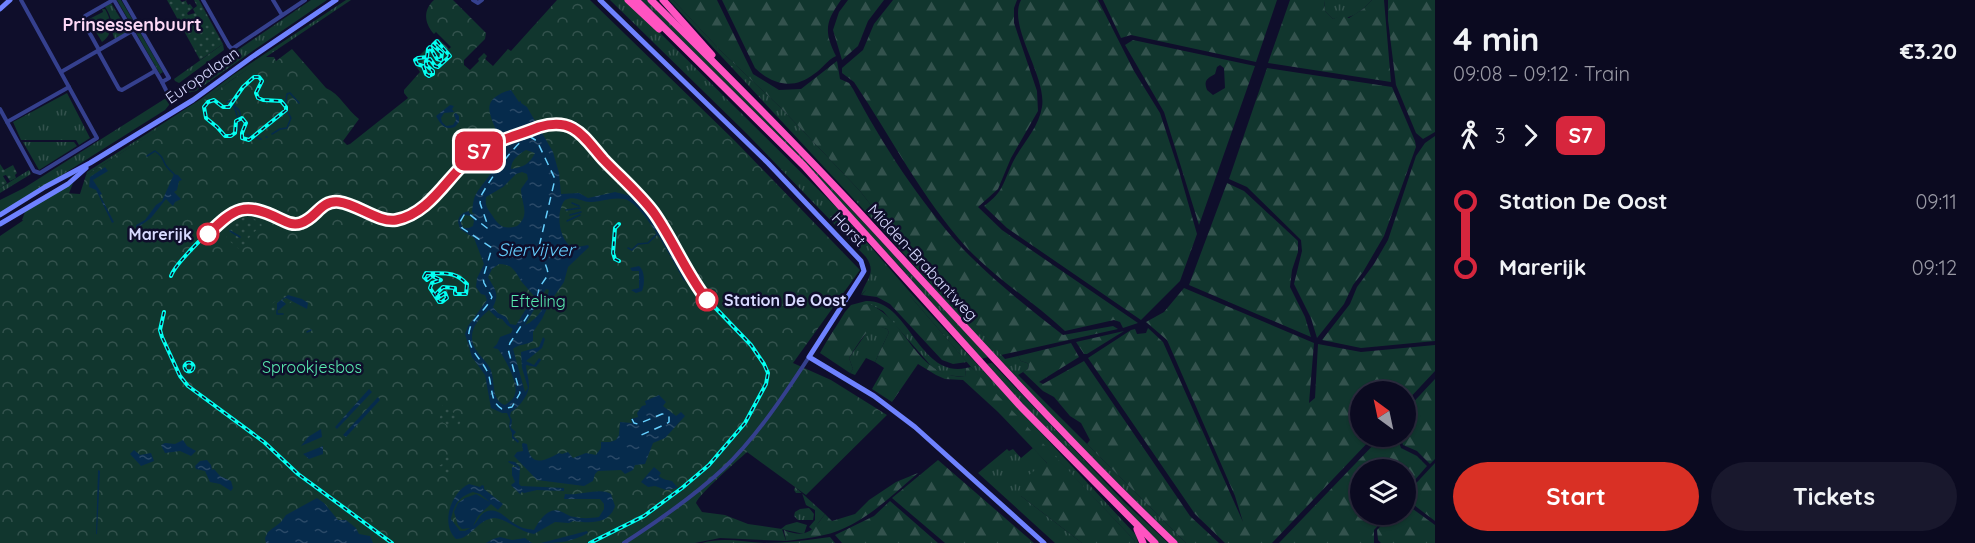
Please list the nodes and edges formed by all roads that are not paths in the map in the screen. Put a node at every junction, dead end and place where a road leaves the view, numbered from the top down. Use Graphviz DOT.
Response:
graph roads {
  1 [pos="10,0"];
  2 [pos="21,0"];
  3 [pos="113,0"];
  4 [pos="124,0"];
  5 [pos="203,0"];
  6 [pos="273,0"];
  7 [pos="305,0"];
  8 [pos="473,0"];
  9 [pos="482,0"];
  10 [pos="600,0"];
  11 [pos="628,0"];
  12 [pos="636,0"];
  13 [pos="651,0"];
  14 [pos="663,0"];
  15 [pos="332,2"];
  16 [pos="0,9"];
  17 [pos="282,15"];
  18 [pos="132,31"];
  19 [pos="98,50"];
  20 [pos="689,53"];
  21 [pos="155,70"];
  22 [pos="61,72"];
  23 [pos="728,76"];
  24 [pos="162,82"];
  25 [pos="69,87"];
  26 [pos="166,90"];
  27 [pos="0,110"];
  28 [pos="7,122"];
  29 [pos="90,163"];
  30 [pos="0,215"];
  31 [pos="0,224"];
  32 [pos="809,357"];
  33 [pos="1132,521"];
  34 [pos="624,543"];
  35 [pos="1044,543"];
  36 [pos="1143,543"];
  37 [pos="1155,543"];
  38 [pos="1174,543"];
  1 -- 16 [label="street"];
  2 -- 22 [label="street"];
  3 -- 18 [label="street"];
  3 -- 19 [label="street"];
  4 -- 24 [label="street"];
  5 -- 17 [label="street"];
  6 -- 17 [label="street"];
  7 -- 17 [label="street"];
  8 -- 9 [label="street"];
  10 -- 32 [label="street, Horst"];
  11 -- 20 [label="highway"];
  12 -- 20 [label="highway, Midden-Brabantweg"];
  13 -- 23 [label="highway, Midden-Brabantweg"];
  14 -- 23 [label="highway"];
  15 -- 29 [label="street, Europalaan"];
  18 -- 19 [label="street"];
  18 -- 21 [label="street"];
  19 -- 21 [label="street"];
  19 -- 22 [label="street"];
  20 -- 33 [label="highway, Midden-Brabantweg"];
  21 -- 24 [label="street"];
  22 -- 25 [label="street"];
  23 -- 38 [label="highway, Midden-Brabantweg"];
  24 -- 26 [label="street"];
  25 -- 28 [label="street"];
  25 -- 28 [label="street"];
  27 -- 28 [label="street"];
  29 -- 30 [label="street, Europalaan"];
  29 -- 31 [label="street, Europalaan"];
  32 -- 34 [label="street"];
  32 -- 35 [label="street"];
  33 -- 36 [label="highway"];
  33 -- 37 [label="highway, Midden-Brabantweg"];
}
